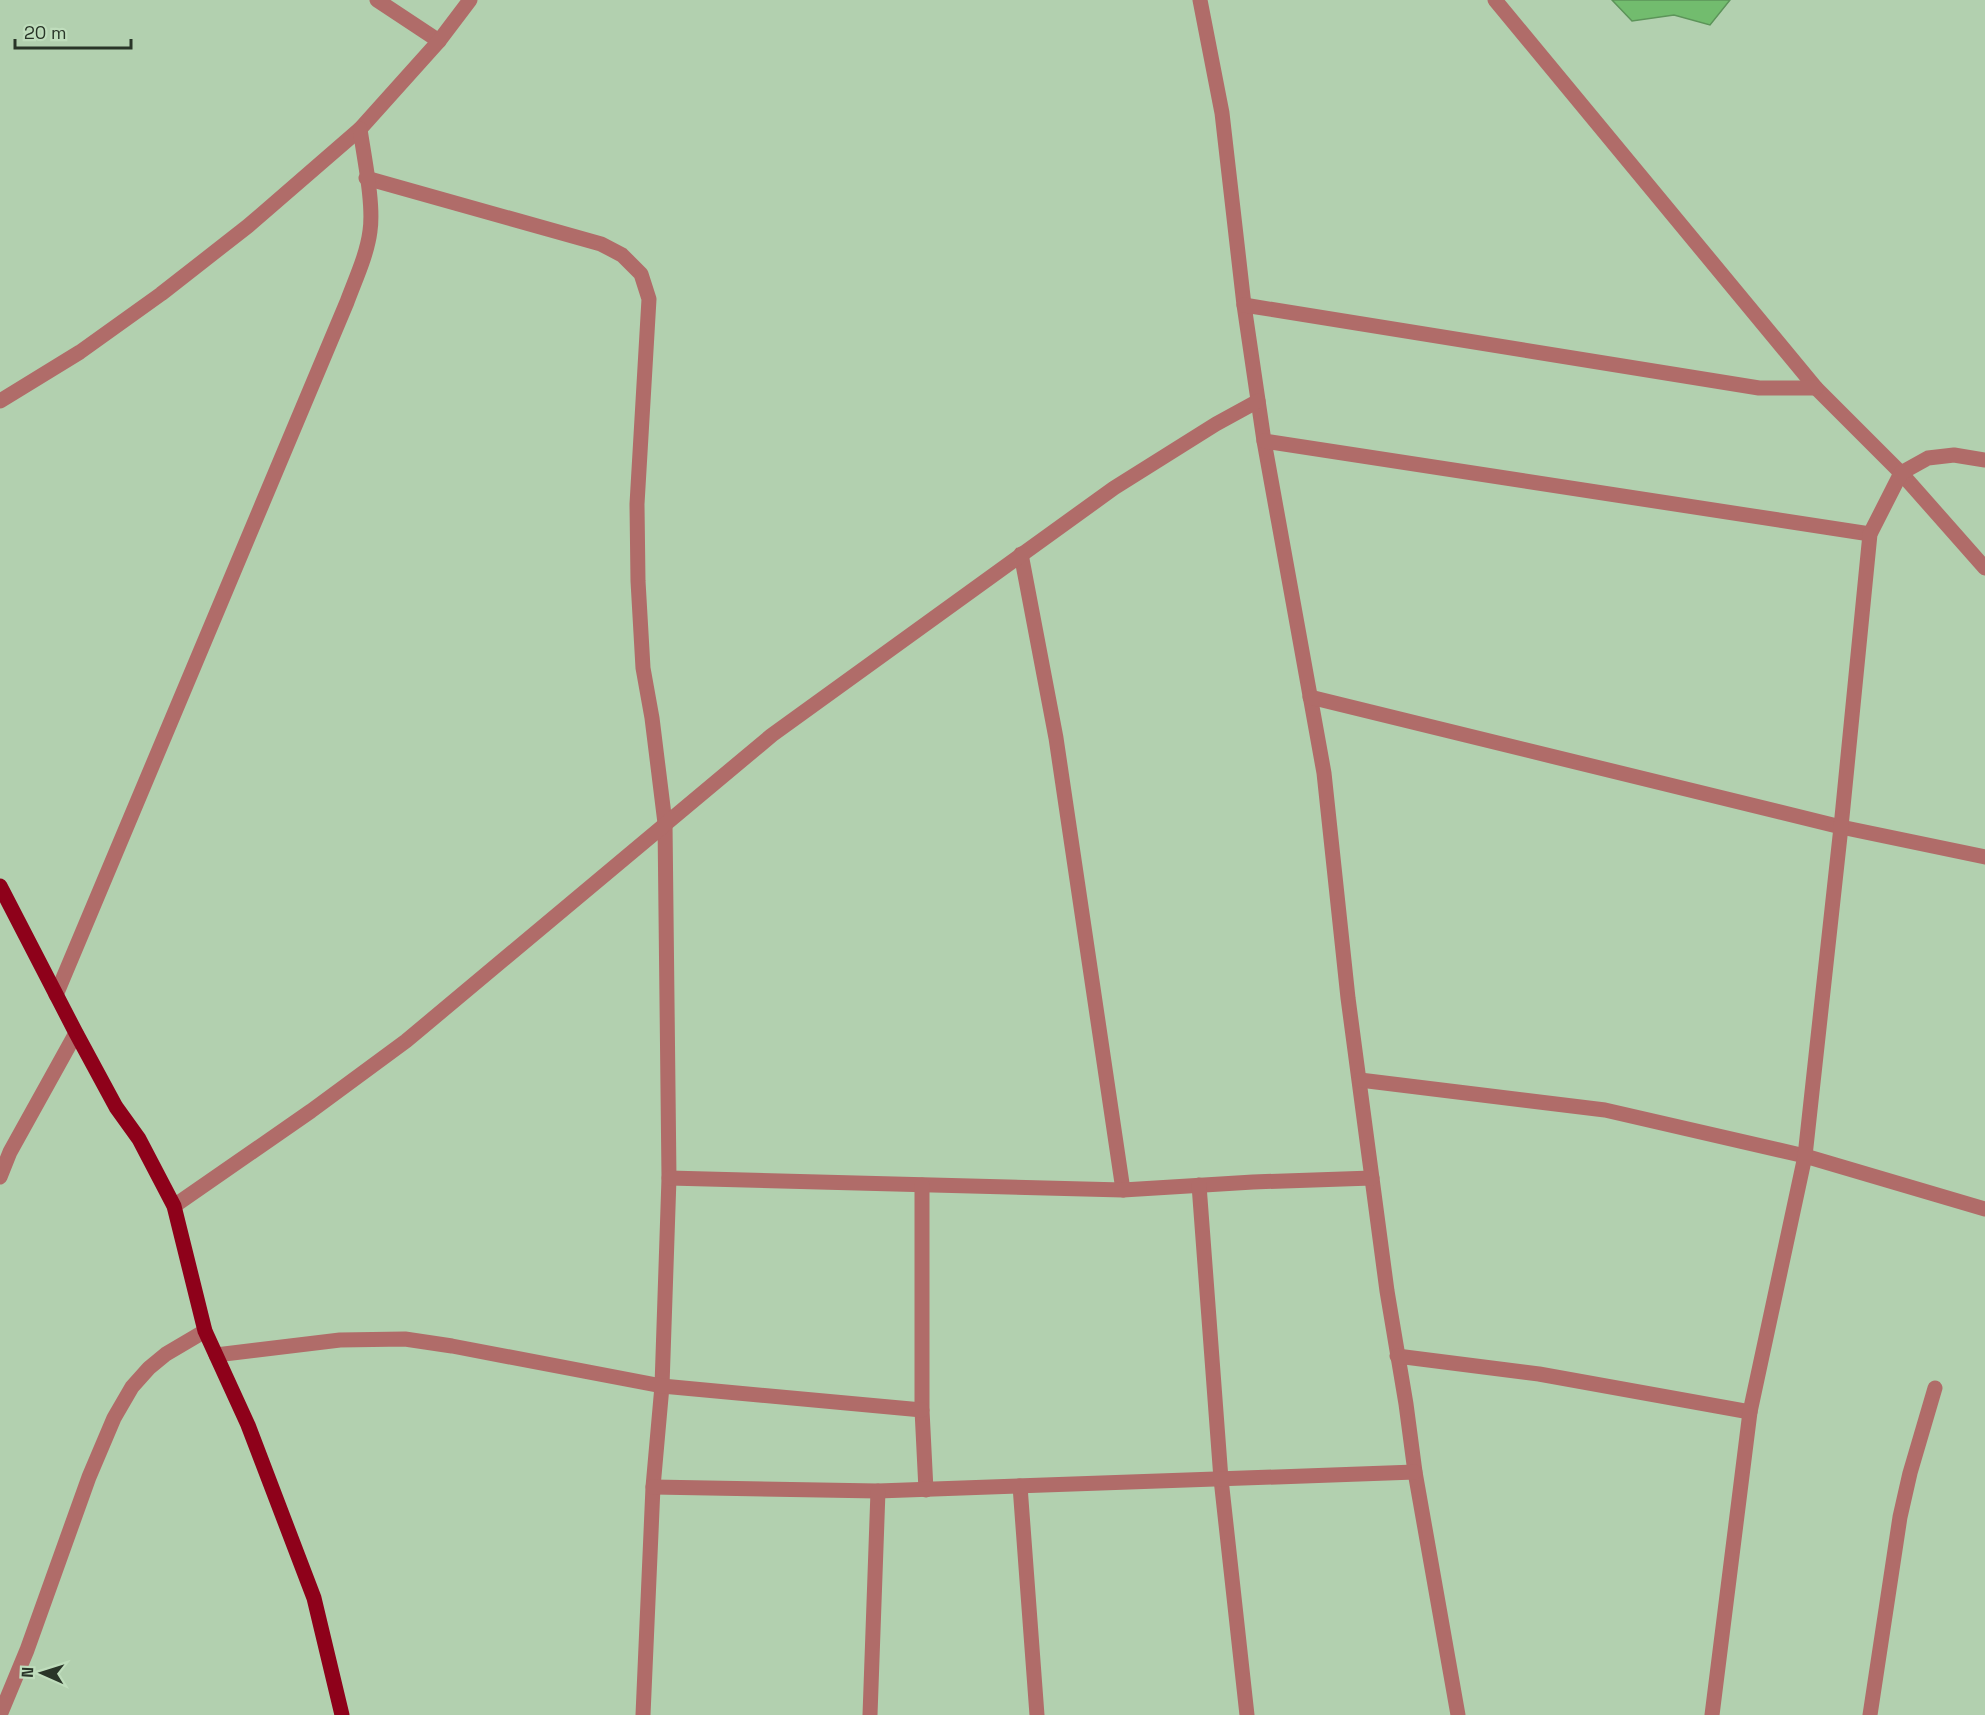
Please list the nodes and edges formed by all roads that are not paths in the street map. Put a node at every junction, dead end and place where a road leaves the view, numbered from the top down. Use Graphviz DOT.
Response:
graph roads {
  1 [pos="377,0"];
  2 [pos="470,0"];
  3 [pos="1200,0"];
  4 [pos="1495,0"];
  5 [pos="439,41"];
  6 [pos="360,129"];
  7 [pos="366,178"];
  8 [pos="1244,305"];
  9 [pos="1816,388"];
  10 [pos="0,401"];
  11 [pos="1258,401"];
  12 [pos="1264,441"];
  13 [pos="1985,460"];
  14 [pos="1901,473"];
  15 [pos="1870,534"];
  16 [pos="1021,554"];
  17 [pos="1985,568"];
  18 [pos="1310,697"];
  19 [pos="665,823"];
  20 [pos="1841,827"];
  21 [pos="1985,858"];
  22 [pos="0,886"];
  23 [pos="56,995"];
  24 [pos="76,1033"];
  25 [pos="1360,1080"];
  26 [pos="1805,1156"];
  27 [pos="0,1177"];
  28 [pos="669,1178"];
  29 [pos="1372,1178"];
  30 [pos="922,1185"];
  31 [pos="1199,1185"];
  32 [pos="1123,1190"];
  33 [pos="174,1206"];
  34 [pos="1985,1209"];
  35 [pos="205,1331"];
  36 [pos="216,1355"];
  37 [pos="1397,1356"];
  38 [pos="662,1386"];
  39 [pos="1935,1388"];
  40 [pos="922,1410"];
  41 [pos="1750,1412"];
  42 [pos="1415,1472"];
  43 [pos="1221,1479"];
  44 [pos="1020,1486"];
  45 [pos="653,1487"];
  46 [pos="926,1490"];
  47 [pos="878,1491"];
  48 [pos="0,1715"];
  49 [pos="342,1715"];
  50 [pos="643,1715"];
  51 [pos="870,1715"];
  52 [pos="1037,1715"];
  53 [pos="1247,1715"];
  54 [pos="1458,1715"];
  55 [pos="1712,1715"];
  56 [pos="1870,1715"];
  1 -- 5 [label="street"];
  2 -- 5 [label="street"];
  3 -- 8 [label="street"];
  4 -- 9 [label="street"];
  5 -- 6 [label="street"];
  6 -- 7 [label="street"];
  6 -- 10 [label="street"];
  7 -- 19 [label="street"];
  7 -- 23 [label="street"];
  8 -- 9 [label="street"];
  8 -- 11 [label="street"];
  9 -- 14 [label="street"];
  11 -- 12 [label="street"];
  11 -- 16 [label="street"];
  12 -- 15 [label="street"];
  12 -- 18 [label="street"];
  13 -- 14 [label="street"];
  14 -- 15 [label="street"];
  14 -- 17 [label="street"];
  15 -- 20 [label="street"];
  16 -- 19 [label="street"];
  16 -- 32 [label="street"];
  18 -- 20 [label="street"];
  18 -- 25 [label="street"];
  19 -- 28 [label="street"];
  19 -- 33 [label="street"];
  20 -- 21 [label="street"];
  20 -- 26 [label="street"];
  22 -- 23 [label="main road"];
  23 -- 24 [label="main road"];
  24 -- 27 [label="street"];
  24 -- 33 [label="main road"];
  25 -- 26 [label="street"];
  25 -- 29 [label="street"];
  26 -- 34 [label="street"];
  26 -- 41 [label="street"];
  28 -- 30 [label="street"];
  28 -- 38 [label="street"];
  29 -- 31 [label="street"];
  29 -- 37 [label="street"];
  30 -- 32 [label="street"];
  30 -- 40 [label="street"];
  31 -- 32 [label="street"];
  31 -- 43 [label="street"];
  33 -- 35 [label="main road"];
  35 -- 36 [label="main road"];
  35 -- 48 [label="street"];
  36 -- 38 [label="street"];
  36 -- 49 [label="main road"];
  37 -- 41 [label="street"];
  37 -- 42 [label="street"];
  38 -- 40 [label="street"];
  38 -- 45 [label="street"];
  39 -- 56 [label="street"];
  40 -- 46 [label="street"];
  41 -- 55 [label="street"];
  42 -- 43 [label="street"];
  42 -- 54 [label="street"];
  43 -- 44 [label="street"];
  43 -- 53 [label="street"];
  44 -- 46 [label="street"];
  44 -- 52 [label="street"];
  45 -- 47 [label="street"];
  45 -- 50 [label="street"];
  46 -- 47 [label="street"];
  47 -- 51 [label="street"];
}
